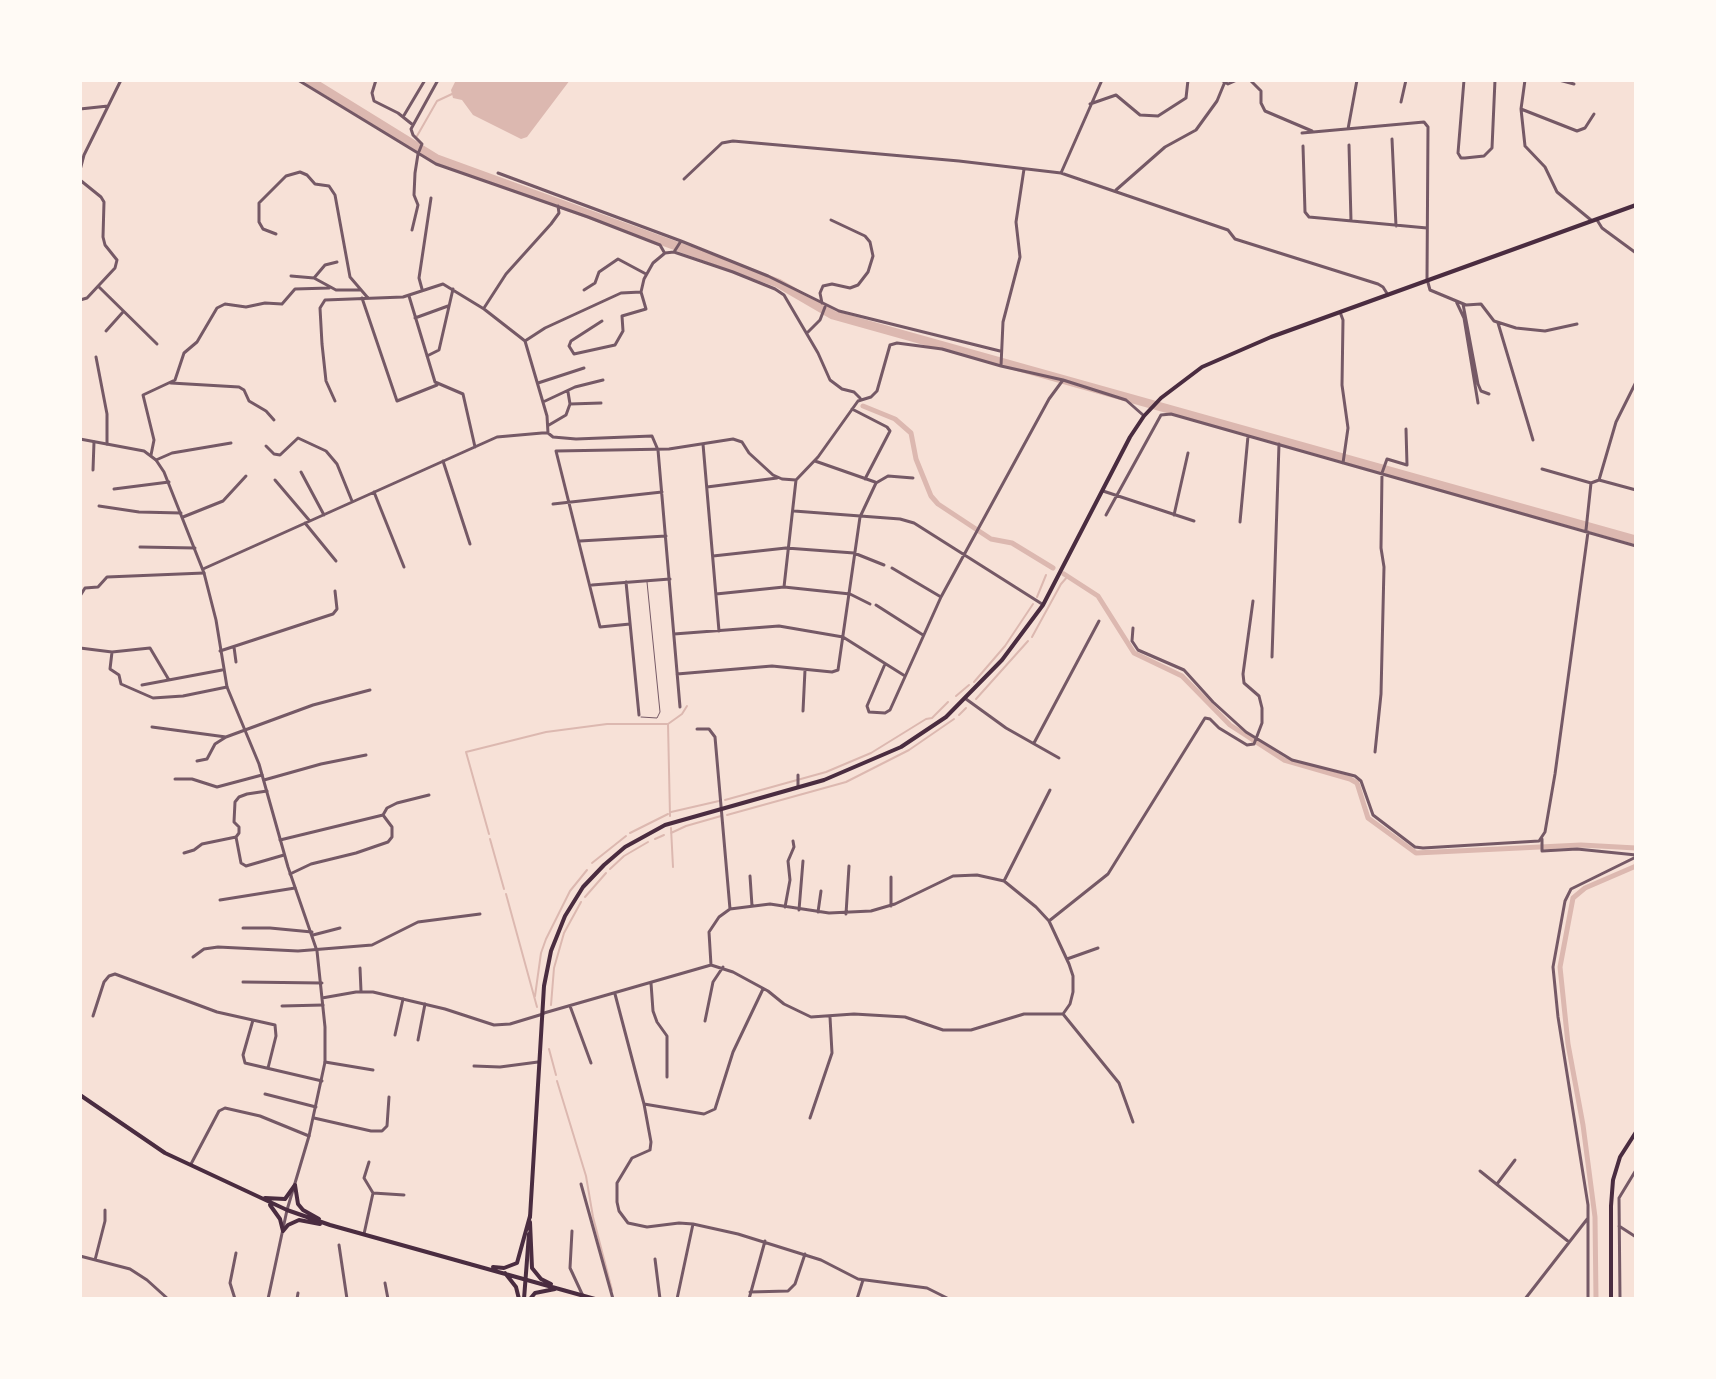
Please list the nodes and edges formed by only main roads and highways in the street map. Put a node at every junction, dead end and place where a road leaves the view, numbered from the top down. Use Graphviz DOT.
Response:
graph roads {
  1 [pos="1636,205"];
  2 [pos="80,1095"];
  3 [pos="1636,1132"];
  4 [pos="254,1196"];
  5 [pos="265,1201"];
  6 [pos="530,1216"];
  7 [pos="330,1225"];
  8 [pos="479,1265"];
  9 [pos="504,1272"];
  10 [pos="526,1278"];
  11 [pos="558,1288"];
  12 [pos="524,1299"];
  13 [pos="595,1299"];
  14 [pos="1611,1299"];
  1 -- 6 [label="main road"];
  2 -- 4 [label="main road"];
  3 -- 14 [label="main road"];
  4 -- 5 [label="main road"];
  4 -- 7 [label="main road"];
  5 -- 7 [label="main road"];
  5 -- 7 [label="main road"];
  6 -- 8 [label="main road"];
  6 -- 10 [label="main road"];
  6 -- 11 [label="main road"];
  7 -- 8 [label="main road"];
  8 -- 9 [label="main road"];
  9 -- 10 [label="main road"];
  9 -- 12 [label="main road"];
  10 -- 11 [label="main road"];
  10 -- 12 [label="main road"];
  11 -- 12 [label="main road"];
  11 -- 13 [label="main road"];
}
